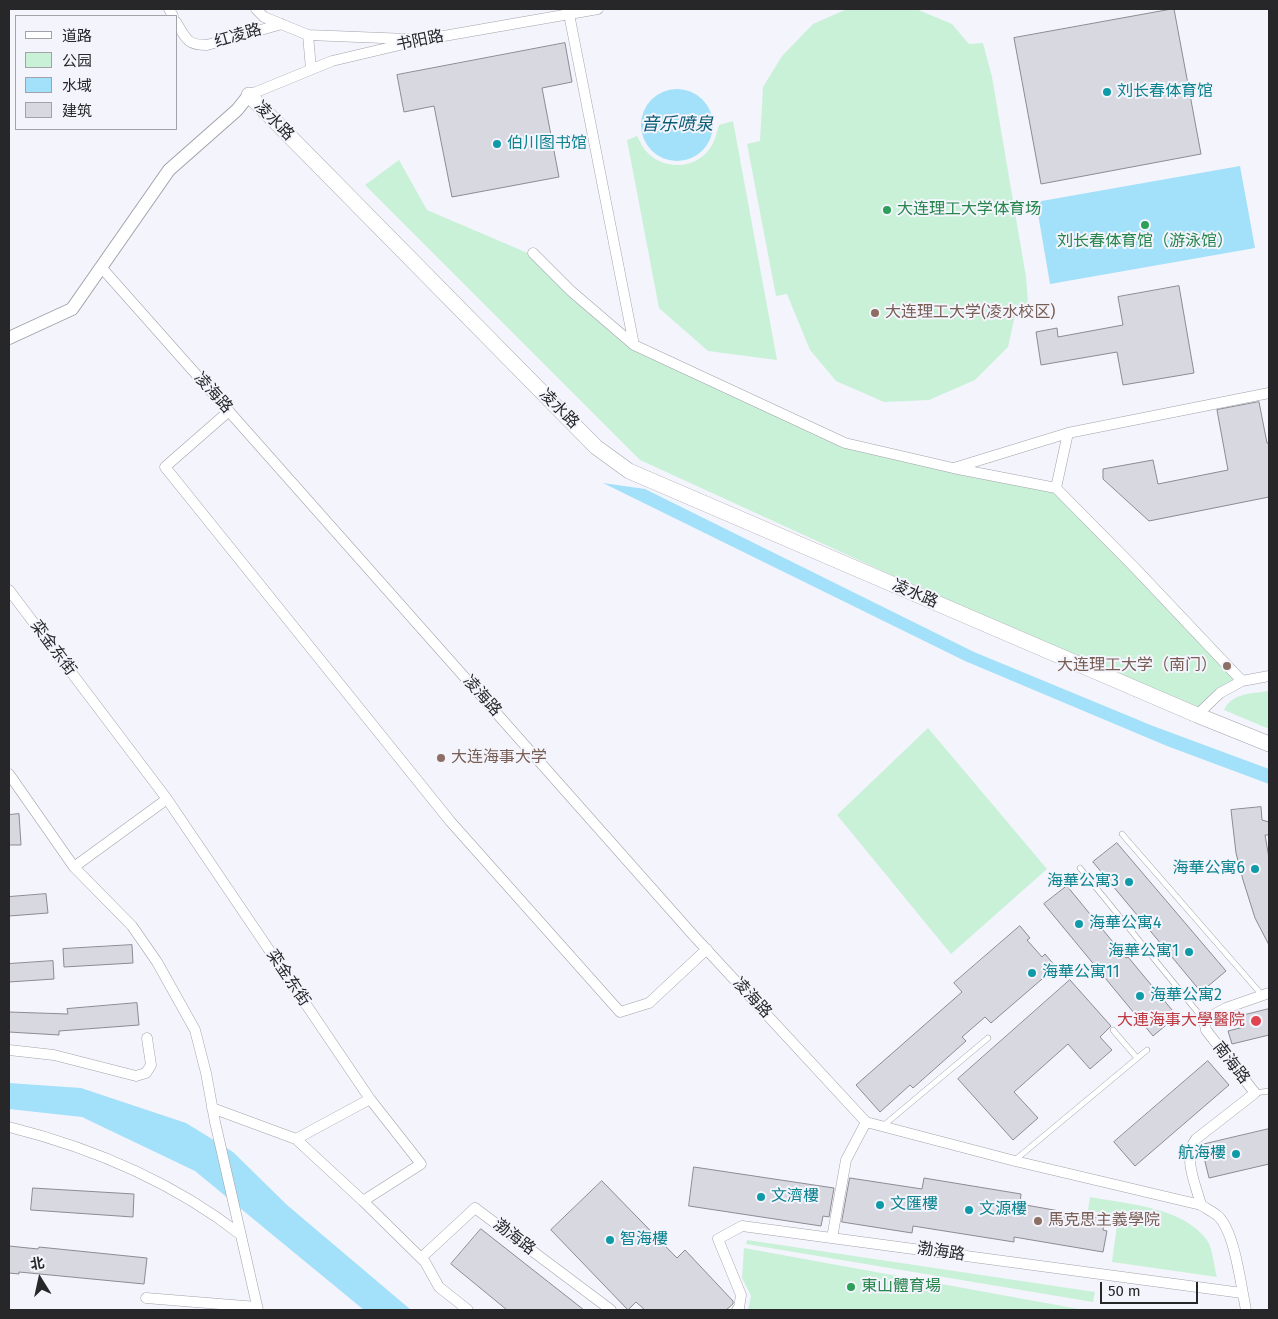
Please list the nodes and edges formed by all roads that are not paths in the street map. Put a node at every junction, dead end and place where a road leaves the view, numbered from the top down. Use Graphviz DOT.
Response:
graph roads {
  1 [pos="256,9"];
  2 [pos="598,9"];
  3 [pos="568,14"];
  4 [pos="282,24"];
  5 [pos="178,25"];
  6 [pos="308,35"];
  7 [pos="421,40"];
  8 [pos="311,69"];
  9 [pos="249,95"];
  10 [pos="533,253"];
  11 [pos="101,267"];
  12 [pos="9,338"];
  13 [pos="634,345"];
  14 [pos="1269,392"];
  15 [pos="229,411"];
  16 [pos="1068,433"];
  17 [pos="953,468"];
  18 [pos="1056,488"];
  19 [pos="9,590"];
  20 [pos="1269,676"];
  21 [pos="1242,681"];
  22 [pos="1197,715"];
  23 [pos="1269,744"];
  24 [pos="9,774"];
  25 [pos="167,799"];
  26 [pos="1122,834"];
  27 [pos="74,867"];
  28 [pos="1080,868"];
  29 [pos="706,950"];
  30 [pos="1266,994"];
  31 [pos="1204,1020"];
  32 [pos="1113,1030"];
  33 [pos="147,1038"];
  34 [pos="988,1038"];
  35 [pos="9,1050"];
  36 [pos="1147,1050"];
  37 [pos="1137,1058"];
  38 [pos="1269,1091"];
  39 [pos="1255,1093"];
  40 [pos="370,1099"];
  41 [pos="212,1108"];
  42 [pos="866,1122"];
  43 [pos="9,1127"];
  44 [pos="883,1127"];
  45 [pos="296,1139"];
  46 [pos="1015,1161"];
  47 [pos="363,1201"];
  48 [pos="1201,1205"];
  49 [pos="240,1230"];
  50 [pos="832,1238"];
  51 [pos="421,1258"];
  52 [pos="1242,1293"];
  53 [pos="146,1298"];
  54 [pos="257,1309"];
  55 [pos="468,1310"];
  56 [pos="611,1310"];
  57 [pos="737,1310"];
  58 [pos="1246,1310"];
  1 -- 4 [label="street"];
  2 -- 3 [label="street, 书阳路"];
  3 -- 7 [label="street, 书阳路"];
  3 -- 13 [label="street"];
  4 -- 5 [label="street, 红凌路"];
  4 -- 6 [label="street"];
  6 -- 7 [label="street"];
  6 -- 8 [label="street"];
  7 -- 8 [label="street, 书阳路"];
  8 -- 9 [label="street, 书阳路"];
  9 -- 11 [label="street, 凌水路"];
  9 -- 22 [label="main road, 凌水路"];
  10 -- 13 [label="street"];
  11 -- 12 [label="street, 凌水路"];
  11 -- 15 [label="street, 凌海路"];
  13 -- 17 [label="street"];
  14 -- 16 [label="street"];
  15 -- 29 [label="street, 凌海路"];
  15 -- 29 [label="street"];
  16 -- 17 [label="street"];
  16 -- 18 [label="street"];
  17 -- 18 [label="street"];
  18 -- 21 [label="street"];
  19 -- 25 [label="street, 栾金东街"];
  20 -- 21 [label="street"];
  21 -- 22 [label="street"];
  22 -- 23 [label="main road, 凌水路"];
  24 -- 27 [label="street"];
  25 -- 27 [label="street"];
  25 -- 40 [label="street, 栾金东街"];
  26 -- 30 [label="lane"];
  27 -- 41 [label="street"];
  28 -- 31 [label="lane"];
  29 -- 42 [label="street, 凌海路"];
  30 -- 31 [label="street"];
  31 -- 39 [label="street, 南海路"];
  32 -- 37 [label="lane"];
  33 -- 35 [label="street"];
  34 -- 44 [label="lane"];
  36 -- 37 [label="lane"];
  37 -- 46 [label="lane"];
  38 -- 39 [label="lane"];
  39 -- 48 [label="street, 南海路"];
  40 -- 45 [label="street"];
  40 -- 47 [label="street, 栾金东街"];
  41 -- 45 [label="street"];
  41 -- 49 [label="street"];
  42 -- 44 [label="street"];
  42 -- 50 [label="street"];
  43 -- 49 [label="street"];
  44 -- 46 [label="street"];
  45 -- 47 [label="street"];
  46 -- 48 [label="street"];
  47 -- 51 [label="street"];
  48 -- 52 [label="street"];
  49 -- 54 [label="street"];
  50 -- 52 [label="street, 渤海路"];
  50 -- 57 [label="street, 渤海路"];
  51 -- 55 [label="street"];
  51 -- 56 [label="street, 渤海路"];
  52 -- 58 [label="street"];
  53 -- 54 [label="street"];
}
